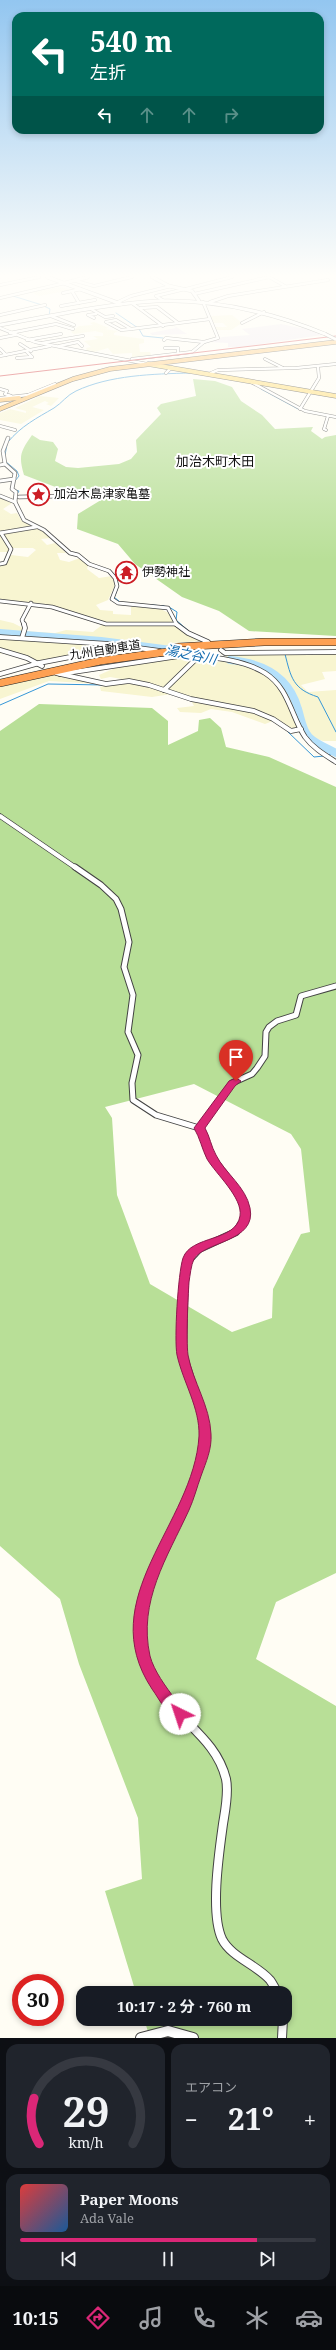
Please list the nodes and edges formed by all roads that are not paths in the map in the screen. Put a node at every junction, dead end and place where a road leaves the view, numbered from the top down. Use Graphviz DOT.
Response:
graph roads {
  1 [pos="96,372"];
  2 [pos="105,372"];
  3 [pos="206,372"];
  4 [pos="318,372"];
  5 [pos="211,373"];
  6 [pos="245,379"];
  7 [pos="62,384"];
  8 [pos="0,387"];
  9 [pos="312,391"];
  10 [pos="44,393"];
  11 [pos="34,395"];
  12 [pos="336,396"];
  13 [pos="14,397"];
  14 [pos="0,399"];
  15 [pos="7,399"];
  16 [pos="5,407"];
  17 [pos="300,409"];
  18 [pos="0,410"];
  19 [pos="328,416"];
  20 [pos="336,417"];
  21 [pos="0,426"];
  22 [pos="15,430"];
  23 [pos="326,430"];
  24 [pos="0,438"];
  25 [pos="5,464"];
  26 [pos="0,465"];
  27 [pos="14,479"];
  28 [pos="0,481"];
  29 [pos="0,496"];
  30 [pos="63,496"];
  31 [pos="16,497"];
  32 [pos="15,502"];
  33 [pos="37,527"];
  34 [pos="0,533"];
  35 [pos="0,564"];
  36 [pos="0,601"];
  37 [pos="31,603"];
  38 [pos="176,624"];
  39 [pos="22,636"];
  40 [pos="0,637"];
  41 [pos="208,642"];
  42 [pos="336,643"];
  43 [pos="125,646"];
  44 [pos="0,650"];
  45 [pos="221,650"];
  46 [pos="185,652"];
  47 [pos="336,652"];
  48 [pos="224,654"];
  49 [pos="198,657"];
  50 [pos="219,661"];
  51 [pos="40,665"];
  52 [pos="0,674"];
  53 [pos="0,680"];
  54 [pos="0,683"];
  55 [pos="164,690"];
  56 [pos="301,729"];
  57 [pos="336,762"];
  58 [pos="0,816"];
  59 [pos="336,986"];
  60 [pos="199,1128"];
  61 [pos="274,1986"];
  62 [pos="283,2026"];
  63 [pos="141,2038"];
  64 [pos="193,2038"];
  65 [pos="282,2038"];
  1 -- 7 [label="highway"];
  2 -- 7 [label="highway"];
  3 -- 5 [label="main road"];
  4 -- 9 [label="street"];
  5 -- 6 [label="main road"];
  6 -- 9 [label="main road"];
  6 -- 17 [label="street"];
  7 -- 10 [label="highway"];
  7 -- 11 [label="highway"];
  7 -- 13 [label="street"];
  8 -- 13 [label="street"];
  9 -- 12 [label="main road"];
  9 -- 17 [label="street"];
  10 -- 11 [label="highway"];
  10 -- 18 [label="highway"];
  11 -- 15 [label="highway"];
  11 -- 16 [label="highway"];
  13 -- 14 [label="street"];
  14 -- 15 [label="highway"];
  15 -- 16 [label="highway"];
  16 -- 18 [label="highway"];
  17 -- 19 [label="street"];
  19 -- 20 [label="street"];
  19 -- 23 [label="street"];
  21 -- 22 [label="street"];
  24 -- 25 [label="street"];
  25 -- 26 [label="street"];
  25 -- 27 [label="street"];
  27 -- 28 [label="street"];
  27 -- 31 [label="street"];
  29 -- 32 [label="street"];
  30 -- 31 [label="street"];
  31 -- 32 [label="street"];
  32 -- 33 [label="street"];
  33 -- 34 [label="street"];
  33 -- 38 [label="street"];
  34 -- 35 [label="street"];
  36 -- 37 [label="street"];
  37 -- 38 [label="street"];
  37 -- 39 [label="street"];
  38 -- 41 [label="street"];
  39 -- 40 [label="street"];
  39 -- 43 [label="street"];
  42 -- 46 [label="highway, 九州自動車道"];
  42 -- 53 [label="highway, 九州自動車道"];
  43 -- 46 [label="street"];
  43 -- 51 [label="street"];
  44 -- 51 [label="street"];
  45 -- 48 [label="street"];
  46 -- 49 [label="street"];
  46 -- 54 [label="highway, 九州自動車道, bridge"];
  46 -- 55 [label="street"];
  47 -- 48 [label="street"];
  48 -- 50 [label="street"];
  49 -- 50 [label="street"];
  49 -- 55 [label="street"];
  50 -- 56 [label="street"];
  51 -- 52 [label="street"];
  55 -- 56 [label="street"];
  56 -- 57 [label="street"];
  58 -- 60 [label="street"];
  59 -- 60 [label="street"];
  60 -- 61 [label="street"];
  62 -- 65 [label="street"];
  63 -- 64 [label="street"];
}
